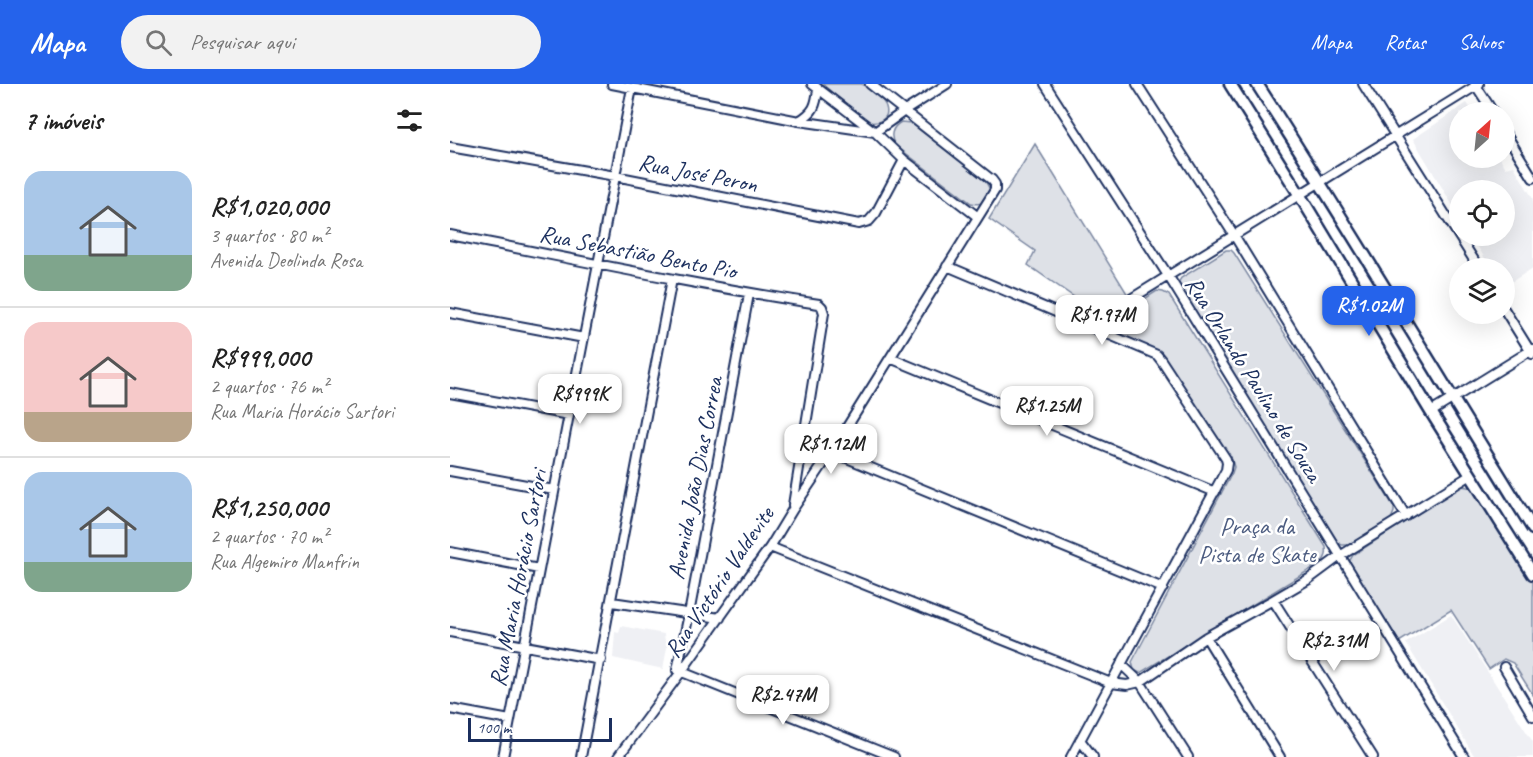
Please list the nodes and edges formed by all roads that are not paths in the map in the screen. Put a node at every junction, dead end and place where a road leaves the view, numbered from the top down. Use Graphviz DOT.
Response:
graph roads {
  1 [pos="612,84"];
  2 [pos="870,84"];
  3 [pos="1045,84"];
  4 [pos="1137,84"];
  5 [pos="1230,84"];
  6 [pos="1257,84"];
  7 [pos="1363,84"];
  8 [pos="945,85"];
  9 [pos="1477,85"];
  10 [pos="815,87"];
  11 [pos="632,88"];
  12 [pos="1487,102"];
  13 [pos="903,112"];
  14 [pos="799,121"];
  15 [pos="875,132"];
  16 [pos="1396,136"];
  17 [pos="450,147"];
  18 [pos="1515,149"];
  19 [pos="904,160"];
  20 [pos="615,176"];
  21 [pos="1533,177"];
  22 [pos="1320,182"];
  23 [pos="1299,194"];
  24 [pos="978,217"];
  25 [pos="450,235"];
  26 [pos="1234,235"];
  27 [pos="1473,258"];
  28 [pos="598,263"];
  29 [pos="947,266"];
  30 [pos="1168,277"];
  31 [pos="672,279"];
  32 [pos="749,294"];
  33 [pos="450,313"];
  34 [pos="1514,324"];
  35 [pos="1087,326"];
  36 [pos="584,338"];
  37 [pos="1532,351"];
  38 [pos="890,358"];
  39 [pos="450,393"];
  40 [pos="1452,399"];
  41 [pos="1431,412"];
  42 [pos="569,415"];
  43 [pos="803,440"];
  44 [pos="832,452"];
  45 [pos="450,471"];
  46 [pos="1471,475"];
  47 [pos="554,490"];
  48 [pos="1215,492"];
  49 [pos="793,509"];
  50 [pos="1406,516"];
  51 [pos="1533,529"];
  52 [pos="770,547"];
  53 [pos="450,552"];
  54 [pos="1340,556"];
  55 [pos="539,569"];
  56 [pos="1533,574"];
  57 [pos="1163,588"];
  58 [pos="1273,600"];
  59 [pos="612,602"];
  60 [pos="689,614"];
  61 [pos="720,618"];
  62 [pos="450,632"];
  63 [pos="1206,637"];
  64 [pos="524,646"];
  65 [pos="601,660"];
  66 [pos="1121,664"];
  67 [pos="1503,667"];
  68 [pos="679,671"];
  69 [pos="1140,682"];
  70 [pos="1111,683"];
  71 [pos="450,709"];
  72 [pos="1533,716"];
  73 [pos="510,720"];
  74 [pos="1080,740"];
  75 [pos="582,755"];
  76 [pos="503,757"];
  77 [pos="593,757"];
  78 [pos="618,757"];
  79 [pos="894,757"];
  80 [pos="1071,757"];
  81 [pos="1093,757"];
  82 [pos="1188,757"];
  83 [pos="1280,757"];
  84 [pos="1372,757"];
  85 [pos="1464,757"];
  1 -- 11 [label="street"];
  2 -- 13 [label="street"];
  3 -- 30 [label="street, Rua Orlando Paulino de Souza"];
  4 -- 26 [label="street"];
  5 -- 23 [label="street"];
  6 -- 22 [label="street"];
  7 -- 16 [label="street"];
  8 -- 13 [label="street"];
  9 -- 12 [label="street"];
  9 -- 16 [label="street"];
  10 -- 14 [label="street"];
  10 -- 15 [label="street"];
  11 -- 14 [label="street"];
  11 -- 20 [label="street, Rua Maria Horácio Sartori"];
  13 -- 15 [label="street"];
  13 -- 24 [label="street, Rua Victório Valdevite"];
  14 -- 15 [label="street"];
  15 -- 19 [label="street"];
  16 -- 22 [label="street"];
  16 -- 27 [label="street"];
  17 -- 20 [label="street, Rua José Peron"];
  18 -- 21 [label="street"];
  19 -- 20 [label="street, Rua José Peron"];
  19 -- 24 [label="street"];
  20 -- 28 [label="street, Rua Maria Horácio Sartori"];
  22 -- 23 [label="street"];
  22 -- 40 [label="street"];
  23 -- 26 [label="street"];
  23 -- 41 [label="street"];
  24 -- 29 [label="street, Rua Victório Valdevite"];
  25 -- 28 [label="street, Rua Sebastião Bento Pio"];
  26 -- 30 [label="street"];
  26 -- 50 [label="street"];
  28 -- 31 [label="street, Rua Sebastião Bento Pio"];
  28 -- 36 [label="street, Rua Maria Horácio Sartori"];
  29 -- 35 [label="street"];
  29 -- 38 [label="street, Rua Victório Valdevite"];
  30 -- 35 [label="street"];
  30 -- 54 [label="street, Rua Orlando Paulino de Souza"];
  31 -- 32 [label="street, Rua Sebastião Bento Pio"];
  31 -- 59 [label="street"];
  32 -- 43 [label="street, Rua Sebastião Bento Pio"];
  32 -- 60 [label="street, Avenida João Dias Correa"];
  33 -- 36 [label="street"];
  34 -- 37 [label="street"];
  35 -- 48 [label="street"];
  36 -- 42 [label="street, Rua Maria Horácio Sartori"];
  37 -- 40 [label="street"];
  38 -- 44 [label="street, Rua Victório Valdevite"];
  38 -- 48 [label="street"];
  39 -- 42 [label="street"];
  40 -- 41 [label="street"];
  40 -- 51 [label="street"];
  41 -- 46 [label="street"];
  42 -- 47 [label="street, Rua Maria Horácio Sartori"];
  43 -- 44 [label="street"];
  43 -- 49 [label="street"];
  44 -- 49 [label="street, Rua Victório Valdevite"];
  44 -- 57 [label="street"];
  45 -- 47 [label="street"];
  46 -- 50 [label="street"];
  46 -- 56 [label="street"];
  47 -- 55 [label="street, Rua Maria Horácio Sartori"];
  48 -- 57 [label="street"];
  49 -- 52 [label="street, Rua Victório Valdevite"];
  50 -- 54 [label="street"];
  52 -- 61 [label="street, Rua Victório Valdevite"];
  52 -- 70 [label="street"];
  53 -- 55 [label="street"];
  54 -- 58 [label="street"];
  54 -- 85 [label="street, Rua Orlando Paulino de Souza"];
  55 -- 64 [label="street, Rua Maria Horácio Sartori"];
  57 -- 66 [label="street"];
  58 -- 63 [label="street"];
  58 -- 84 [label="street"];
  59 -- 60 [label="street"];
  59 -- 65 [label="street"];
  60 -- 61 [label="street"];
  60 -- 68 [label="street, Avenida João Dias Correa"];
  61 -- 68 [label="street, Rua Victório Valdevite"];
  62 -- 64 [label="street"];
  63 -- 69 [label="street"];
  63 -- 83 [label="street"];
  64 -- 65 [label="street"];
  64 -- 73 [label="street, Rua Maria Horácio Sartori"];
  65 -- 75 [label="street"];
  66 -- 69 [label="street"];
  66 -- 70 [label="street"];
  67 -- 72 [label="street"];
  68 -- 78 [label="street, Rua Victório Valdevite"];
  68 -- 79 [label="street"];
  69 -- 70 [label="street"];
  69 -- 82 [label="street"];
  70 -- 74 [label="street"];
  71 -- 73 [label="street"];
  73 -- 76 [label="street, Rua Maria Horácio Sartori"];
  74 -- 80 [label="street"];
  74 -- 81 [label="street"];
  75 -- 77 [label="street"];
}
